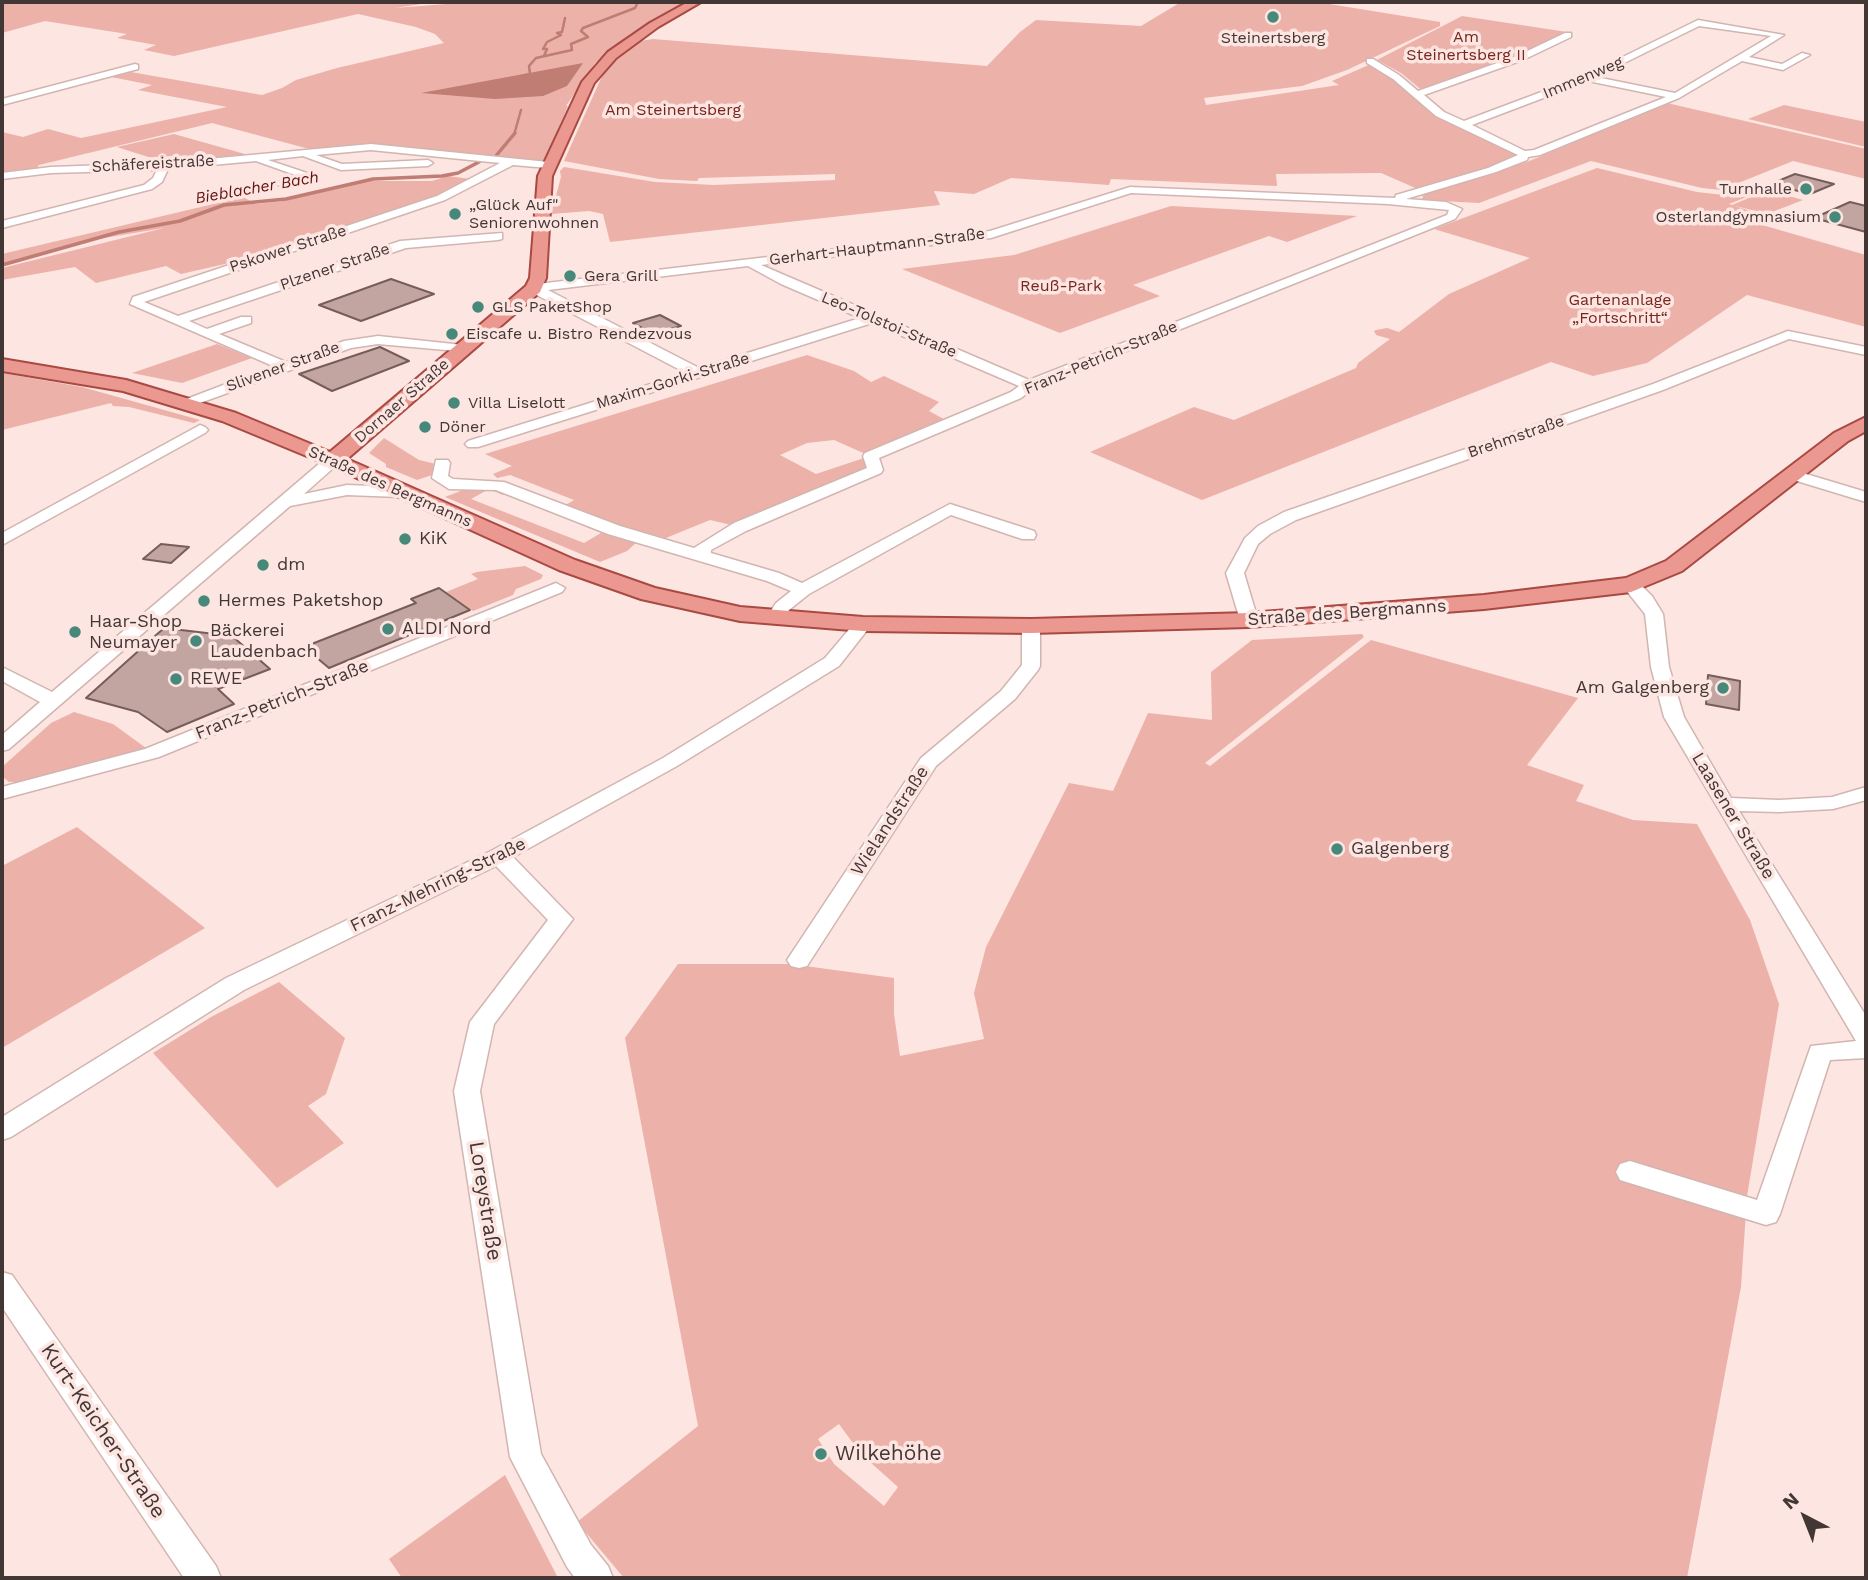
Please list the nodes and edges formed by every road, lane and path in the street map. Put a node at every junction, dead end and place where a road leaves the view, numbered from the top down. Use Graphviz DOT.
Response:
graph roads {
  1 [pos="696,2"];
  2 [pos="1568,35"];
  3 [pos="1805,55"];
  4 [pos="1740,58"];
  5 [pos="1370,61"];
  6 [pos="135,66"];
  7 [pos="1587,78"];
  8 [pos="1416,95"];
  9 [pos="1676,96"];
  10 [pos="2,102"];
  11 [pos="1465,124"];
  12 [pos="304,152"];
  13 [pos="1522,154"];
  14 [pos="452,157"];
  15 [pos="249,158"];
  16 [pos="509,163"];
  17 [pos="548,165"];
  18 [pos="164,166"];
  19 [pos="75,169"];
  20 [pos="2,176"];
  21 [pos="282,184"];
  22 [pos="2,190"];
  23 [pos="1388,201"];
  24 [pos="1451,217"];
  25 [pos="2,225"];
  26 [pos="498,236"];
  27 [pos="751,262"];
  28 [pos="534,288"];
  29 [pos="874,318"];
  30 [pos="246,320"];
  31 [pos="177,321"];
  32 [pos="207,333"];
  33 [pos="463,349"];
  34 [pos="1866,351"];
  35 [pos="2,365"];
  36 [pos="284,366"];
  37 [pos="697,373"];
  38 [pos="1029,384"];
  39 [pos="196,400"];
  40 [pos="1866,423"];
  41 [pos="200,430"];
  42 [pos="473,444"];
  43 [pos="333,460"];
  44 [pos="442,463"];
  45 [pos="1793,475"];
  46 [pos="399,492"];
  47 [pos="1866,497"];
  48 [pos="283,504"];
  49 [pos="1028,535"];
  50 [pos="2,540"];
  51 [pos="702,556"];
  52 [pos="1631,585"];
  53 [pos="556,588"];
  54 [pos="803,590"];
  55 [pos="775,618"];
  56 [pos="1249,620"];
  57 [pos="863,624"];
  58 [pos="1031,626"];
  59 [pos="2,673"];
  60 [pos="52,702"];
  61 [pos="2,745"];
  62 [pos="2,793"];
  63 [pos="1866,793"];
  64 [pos="1724,804"];
  65 [pos="499,856"];
  66 [pos="799,960"];
  67 [pos="1866,1036"];
  68 [pos="1866,1049"];
  69 [pos="2,1130"];
  70 [pos="1630,1172"];
  71 [pos="2,1284"];
  72 [pos="202,1578"];
  73 [pos="596,1578"];
  1 -- 17 [label="main road"];
  2 -- 8 [label="street"];
  3 -- 4 [label="street"];
  4 -- 7 [label="street, Immenweg"];
  4 -- 9 [label="street"];
  5 -- 8 [label="street"];
  6 -- 10 [label="street"];
  7 -- 9 [label="street"];
  7 -- 11 [label="street, Immenweg"];
  8 -- 11 [label="street"];
  9 -- 13 [label="street"];
  11 -- 13 [label="street"];
  12 -- 14 [label="street, Schäfereistraße"];
  12 -- 14 [label="street, Schäfereistraße"];
  12 -- 15 [label="street, Schäfereistraße"];
  13 -- 23 [label="street"];
  14 -- 16 [label="street, Schäfereistraße"];
  15 -- 18 [label="street, Schäfereistraße"];
  15 -- 21 [label="street"];
  16 -- 17 [label="street, Schäfereistraße"];
  16 -- 31 [label="street, Pskower Straße"];
  17 -- 28 [label="main road"];
  18 -- 19 [label="street, Schäfereistraße"];
  18 -- 25 [label="street"];
  19 -- 20 [label="street, Schäfereistraße"];
  19 -- 22 [label="street"];
  23 -- 24 [label="street, Gerhart-Hauptmann-Straße"];
  23 -- 27 [label="street, Gerhart-Hauptmann-Straße"];
  24 -- 38 [label="street, Franz-Petrich-Straße"];
  26 -- 31 [label="street, Plzener Straße"];
  27 -- 28 [label="street, Gerhart-Hauptmann-Straße"];
  27 -- 29 [label="street, Leo-Tolstoi-Straße"];
  28 -- 33 [label="main road, Dornaer Straße"];
  28 -- 37 [label="street"];
  29 -- 37 [label="street, Maxim-Gorki-Straße"];
  29 -- 38 [label="street, Leo-Tolstoi-Straße"];
  30 -- 32 [label="street"];
  31 -- 32 [label="street, Pskower Straße"];
  32 -- 36 [label="street, Pskower Straße"];
  33 -- 36 [label="street, Slivener Straße"];
  33 -- 43 [label="main road, Dornaer Straße"];
  34 -- 56 [label="street, Brehmstraße"];
  35 -- 39 [label="main road, Straße des Bergmanns"];
  36 -- 39 [label="street, Slivener Straße"];
  37 -- 42 [label="street, Maxim-Gorki-Straße"];
  38 -- 51 [label="street, Franz-Petrich-Straße"];
  39 -- 43 [label="main road, Straße des Bergmanns"];
  40 -- 45 [label="main road, Straße des Bergmanns"];
  41 -- 50 [label="street"];
  43 -- 46 [label="main road, Straße des Bergmanns"];
  43 -- 48 [label="street, Dornaer Straße"];
  44 -- 51 [label="street, Straße des Bergmanns"];
  45 -- 47 [label="street"];
  45 -- 52 [label="main road, Straße des Bergmanns"];
  46 -- 48 [label="street"];
  46 -- 55 [label="main road, Straße des Bergmanns"];
  48 -- 60 [label="street, Dornaer Straße"];
  49 -- 54 [label="street"];
  51 -- 54 [label="street, Straße des Bergmanns"];
  52 -- 56 [label="main road, Straße des Bergmanns"];
  52 -- 64 [label="street, Laasener Straße"];
  53 -- 62 [label="street, Franz-Petrich-Straße"];
  54 -- 55 [label="street"];
  55 -- 57 [label="main road, Straße des Bergmanns"];
  56 -- 58 [label="main road, Straße des Bergmanns"];
  57 -- 58 [label="main road, Straße des Bergmanns"];
  57 -- 65 [label="street, Franz-Mehring-Straße"];
  58 -- 66 [label="street, Wielandstraße"];
  59 -- 60 [label="street"];
  60 -- 61 [label="street, Dornaer Straße"];
  63 -- 64 [label="street"];
  64 -- 67 [label="street, Laasener Straße"];
  65 -- 69 [label="street, Franz-Mehring-Straße"];
  65 -- 73 [label="street, Loreystraße"];
  68 -- 70 [label="street"];
  71 -- 72 [label="street, Kurt-Keicher-Straße"];
}
